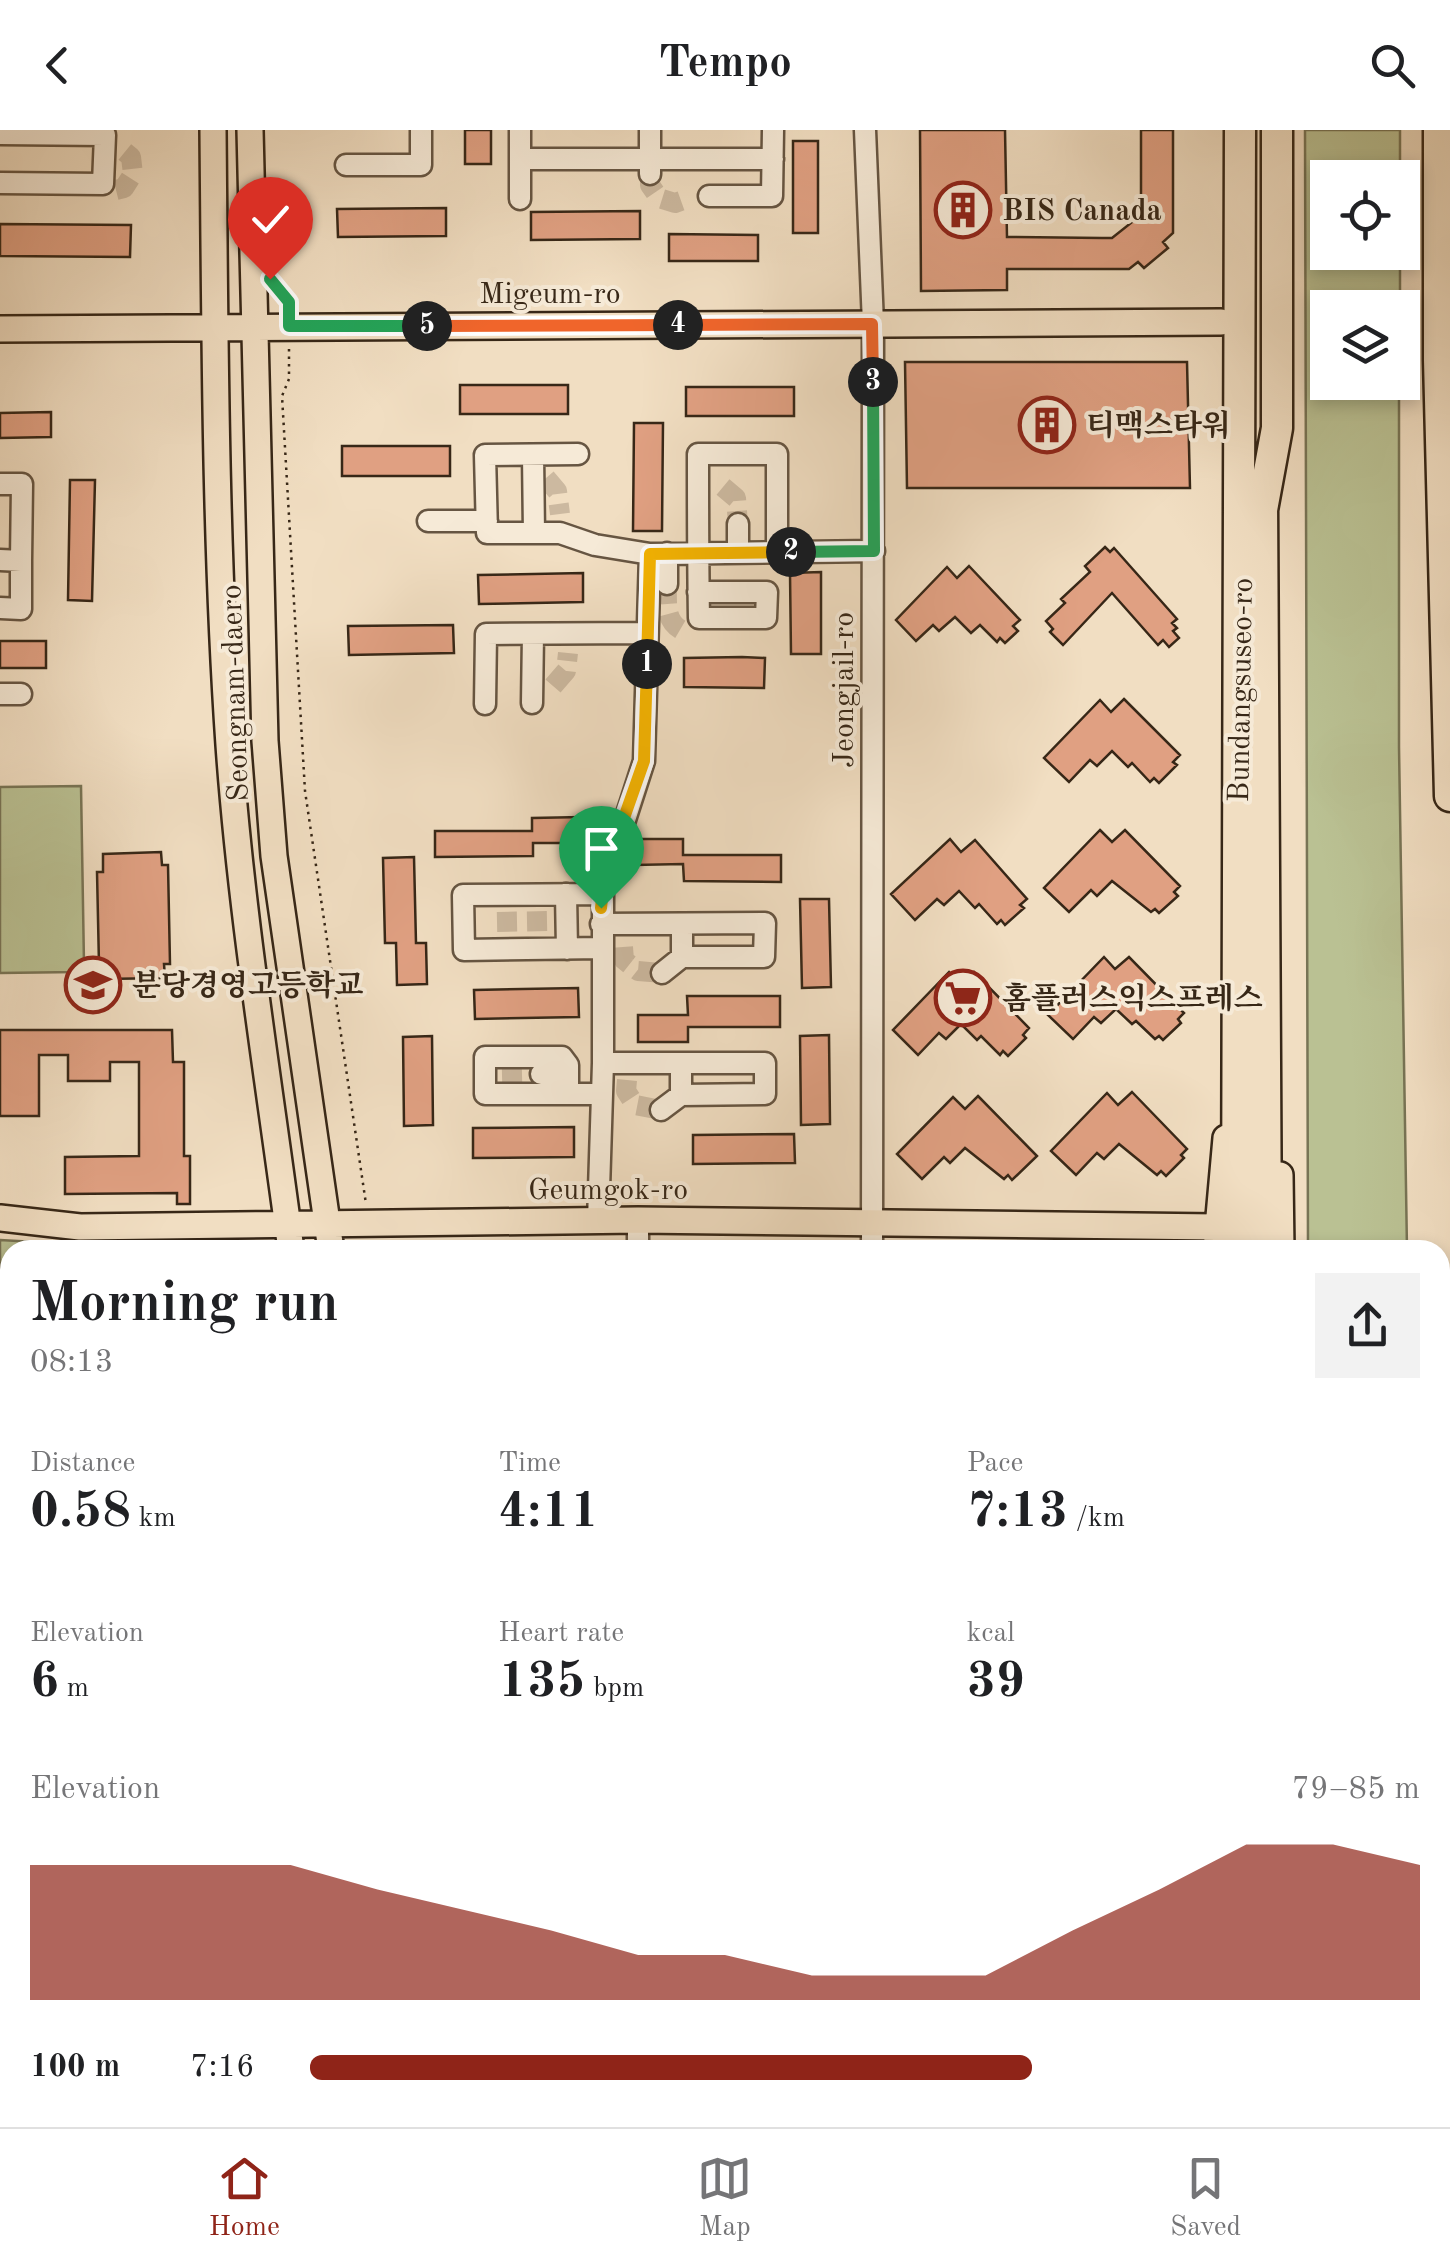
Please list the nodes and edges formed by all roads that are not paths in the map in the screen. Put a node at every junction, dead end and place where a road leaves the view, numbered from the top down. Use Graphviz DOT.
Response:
graph roads {
  1 [pos="213,130"];
  2 [pos="250,130"];
  3 [pos="421,130"];
  4 [pos="520,130"];
  5 [pos="650,130"];
  6 [pos="773,130"];
  7 [pos="865,130"];
  8 [pos="1221,130"];
  9 [pos="1240,130"];
  10 [pos="1260,130"];
  11 [pos="1277,130"];
  12 [pos="1439,130"];
  13 [pos="0,134"];
  14 [pos="520,160"];
  15 [pos="773,160"];
  16 [pos="346,165"];
  17 [pos="650,167"];
  18 [pos="0,183"];
  19 [pos="709,196"];
  20 [pos="520,198"];
  21 [pos="1250,278"];
  22 [pos="1220,322"];
  23 [pos="872,324"];
  24 [pos="215,326"];
  25 [pos="255,326"];
  26 [pos="0,329"];
  27 [pos="533,454"];
  28 [pos="578,454"];
  29 [pos="0,484"];
  30 [pos="1252,510"];
  31 [pos="486,521"];
  32 [pos="428,522"];
  33 [pos="738,524"];
  34 [pos="534,533"];
  35 [pos="874,551"];
  36 [pos="738,552"];
  37 [pos="776,552"];
  38 [pos="659,553"];
  39 [pos="698,553"];
  40 [pos="11,560"];
  41 [pos="667,584"];
  42 [pos="698,592"];
  43 [pos="0,608"];
  44 [pos="648,633"];
  45 [pos="533,634"];
  46 [pos="532,703"];
  47 [pos="485,704"];
  48 [pos="1450,796"];
  49 [pos="566,894"];
  50 [pos="602,894"];
  51 [pos="602,924"];
  52 [pos="682,924"];
  53 [pos="602,948"];
  54 [pos="567,949"];
  55 [pos="682,957"];
  56 [pos="662,973"];
  57 [pos="603,1063"];
  58 [pos="681,1063"];
  59 [pos="1235,1069"];
  60 [pos="542,1074"];
  61 [pos="1264,1082"];
  62 [pos="602,1094"];
  63 [pos="681,1095"];
  64 [pos="662,1110"];
  65 [pos="0,1218"];
  66 [pos="638,1220"];
  67 [pos="598,1221"];
  68 [pos="872,1223"];
  69 [pos="289,1237"];
  70 [pos="329,1237"];
  71 [pos="1216,1238"];
  72 [pos="638,1240"];
  73 [pos="872,1240"];
  74 [pos="1237,1240"];
  75 [pos="1266,1240"];
  76 [pos="1281,1240"];
  1 -- 24 [label="main road, Seongnam-daero"];
  2 -- 25 [label="main road, Seongnam-daero"];
  3 -- 16 [label="street"];
  4 -- 14 [label="street"];
  5 -- 17 [label="street"];
  6 -- 15 [label="street"];
  7 -- 23 [label="street, Jeongjail-ro"];
  8 -- 22 [label="highway"];
  9 -- 21 [label="highway, Bundangsuseo-ro"];
  10 -- 21 [label="highway, Bundangsuseo-ro"];
  11 -- 30 [label="highway"];
  12 -- 48 [label="highway"];
  13 -- 18 [label="street"];
  14 -- 17 [label="street"];
  14 -- 20 [label="street"];
  15 -- 17 [label="street"];
  15 -- 19 [label="street"];
  21 -- 30 [label="highway, Bundangsuseo-ro"];
  22 -- 23 [label="main road, Migeum-ro"];
  22 -- 30 [label="highway"];
  23 -- 25 [label="main road, Migeum-ro"];
  23 -- 35 [label="street, Jeongjail-ro"];
  24 -- 25 [label="main road, Migeum-ro"];
  24 -- 26 [label="main road, Migeum-ro"];
  24 -- 69 [label="main road, Seongnam-daero"];
  25 -- 70 [label="main road, Seongnam-daero"];
  27 -- 28 [label="street"];
  27 -- 31 [label="street"];
  27 -- 34 [label="street"];
  29 -- 40 [label="street"];
  30 -- 59 [label="highway, Bundangsuseo-ro"];
  30 -- 61 [label="highway, Bundangsuseo-ro"];
  31 -- 32 [label="street"];
  31 -- 34 [label="street"];
  33 -- 36 [label="street"];
  34 -- 38 [label="street"];
  35 -- 37 [label="street"];
  35 -- 68 [label="street, Jeongjail-ro"];
  36 -- 37 [label="street"];
  36 -- 39 [label="street"];
  37 -- 39 [label="street"];
  38 -- 39 [label="street"];
  38 -- 41 [label="street"];
  38 -- 44 [label="street"];
  39 -- 42 [label="street"];
  40 -- 43 [label="street"];
  44 -- 45 [label="street"];
  44 -- 50 [label="street"];
  45 -- 46 [label="street"];
  45 -- 47 [label="street"];
  49 -- 50 [label="street"];
  49 -- 54 [label="street"];
  49 -- 54 [label="street"];
  50 -- 51 [label="street"];
  51 -- 52 [label="street"];
  51 -- 53 [label="street"];
  52 -- 55 [label="street"];
  52 -- 55 [label="street"];
  53 -- 54 [label="street"];
  53 -- 57 [label="street"];
  55 -- 56 [label="street"];
  57 -- 58 [label="street"];
  57 -- 62 [label="street"];
  58 -- 63 [label="street"];
  58 -- 63 [label="street"];
  59 -- 71 [label="main road"];
  59 -- 74 [label="highway, Bundangsuseo-ro"];
  60 -- 62 [label="street"];
  61 -- 75 [label="highway, Bundangsuseo-ro"];
  61 -- 76 [label="main road"];
  62 -- 67 [label="street"];
  63 -- 64 [label="street"];
  65 -- 69 [label="main road, Geumgok-ro"];
  66 -- 67 [label="main road, Geumgok-ro"];
  66 -- 68 [label="main road, Geumgok-ro"];
  66 -- 72 [label="street"];
  67 -- 70 [label="main road, Geumgok-ro"];
  68 -- 71 [label="main road, Geumgok-ro"];
  68 -- 73 [label="street, Jeongjail-ro"];
  69 -- 70 [label="main road, Geumgok-ro"];
}
